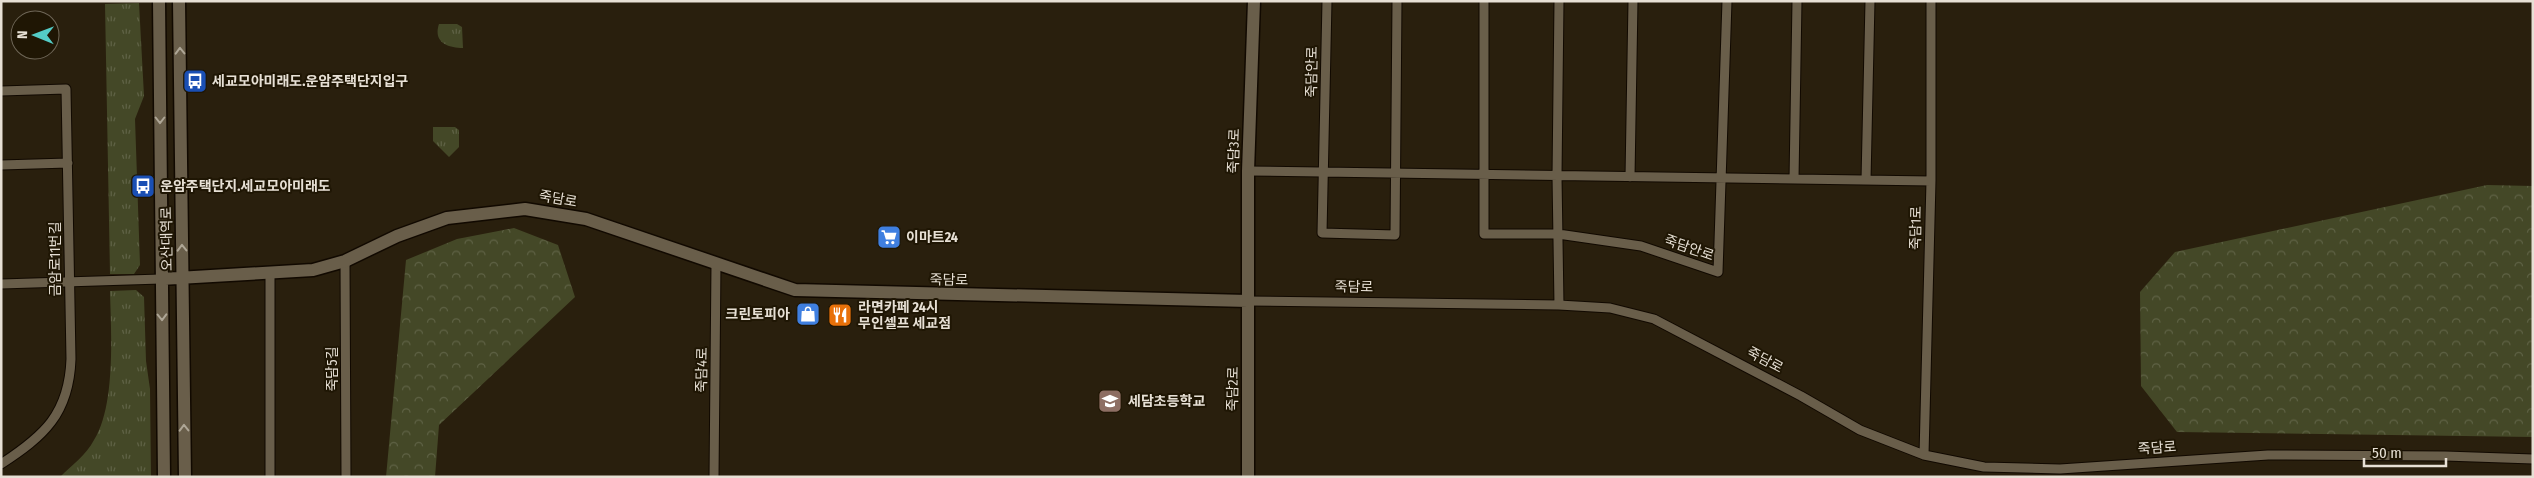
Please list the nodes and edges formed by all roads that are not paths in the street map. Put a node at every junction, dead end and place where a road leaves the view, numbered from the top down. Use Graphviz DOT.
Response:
graph roads {
  1 [pos="159,1"];
  2 [pos="179,1"];
  3 [pos="1254,1"];
  4 [pos="1327,1"];
  5 [pos="1397,1"];
  6 [pos="1484,1"];
  7 [pos="1559,1"];
  8 [pos="1633,1"];
  9 [pos="1727,1"];
  10 [pos="1798,1"];
  11 [pos="1870,1"];
  12 [pos="1932,1"];
  13 [pos="1,91"];
  14 [pos="68,162"];
  15 [pos="1,166"];
  16 [pos="1248,172"];
  17 [pos="1324,172"];
  18 [pos="1396,174"];
  19 [pos="1482,174"];
  20 [pos="1557,176"];
  21 [pos="1630,177"];
  22 [pos="1723,178"];
  23 [pos="1794,179"];
  24 [pos="1866,180"];
  25 [pos="1931,181"];
  26 [pos="1558,234"];
  27 [pos="345,261"];
  28 [pos="716,264"];
  29 [pos="270,272"];
  30 [pos="182,278"];
  31 [pos="161,279"];
  32 [pos="68,283"];
  33 [pos="1,284"];
  34 [pos="1248,301"];
  35 [pos="1559,305"];
  36 [pos="1924,455"];
  37 [pos="2533,459"];
  38 [pos="1,464"];
  39 [pos="164,477"];
  40 [pos="185,477"];
  41 [pos="270,477"];
  42 [pos="346,477"];
  43 [pos="714,477"];
  44 [pos="1248,477"];
  1 -- 31 [label="street, 오산대역로, one-way"];
  30 -- 2 [label="street, 오산대역로, one-way"];
  3 -- 16 [label="street, 죽담3로"];
  4 -- 17 [label="street, 죽담안로"];
  5 -- 18 [label="street, 죽담안로"];
  6 -- 19 [label="street, 죽담안로"];
  7 -- 20 [label="street"];
  8 -- 21 [label="street"];
  9 -- 22 [label="street, 죽담안로"];
  10 -- 23 [label="street"];
  11 -- 24 [label="street"];
  12 -- 25 [label="street, 죽담1로"];
  13 -- 14 [label="street, 금암로11번길"];
  14 -- 15 [label="street"];
  14 -- 32 [label="street, 금암로11번길"];
  16 -- 17 [label="street"];
  16 -- 34 [label="street, 죽담3로"];
  17 -- 18 [label="street"];
  17 -- 18 [label="street, 죽담안로"];
  18 -- 19 [label="street"];
  19 -- 20 [label="street"];
  19 -- 26 [label="street, 죽담안로"];
  20 -- 21 [label="street"];
  20 -- 26 [label="street"];
  21 -- 22 [label="street"];
  22 -- 23 [label="street"];
  22 -- 26 [label="street, 죽담안로"];
  23 -- 24 [label="street"];
  24 -- 25 [label="street"];
  25 -- 36 [label="street, 죽담1로"];
  26 -- 35 [label="street"];
  27 -- 28 [label="street, 죽담로"];
  27 -- 29 [label="street, 죽담로"];
  27 -- 42 [label="street, 죽담5길"];
  28 -- 34 [label="street, 죽담로"];
  28 -- 43 [label="street, 죽담4로"];
  29 -- 30 [label="street, 죽담로"];
  29 -- 41 [label="street"];
  30 -- 31 [label="street, 죽담로"];
  40 -- 30 [label="street, 오산대역로, one-way"];
  31 -- 32 [label="street"];
  31 -- 39 [label="street, 오산대역로, one-way"];
  32 -- 33 [label="street"];
  32 -- 38 [label="street, 금암로11번길"];
  34 -- 35 [label="street, 죽담로"];
  34 -- 44 [label="street, 죽담2로"];
  35 -- 36 [label="street, 죽담로"];
  36 -- 37 [label="street, 죽담로"];
}
